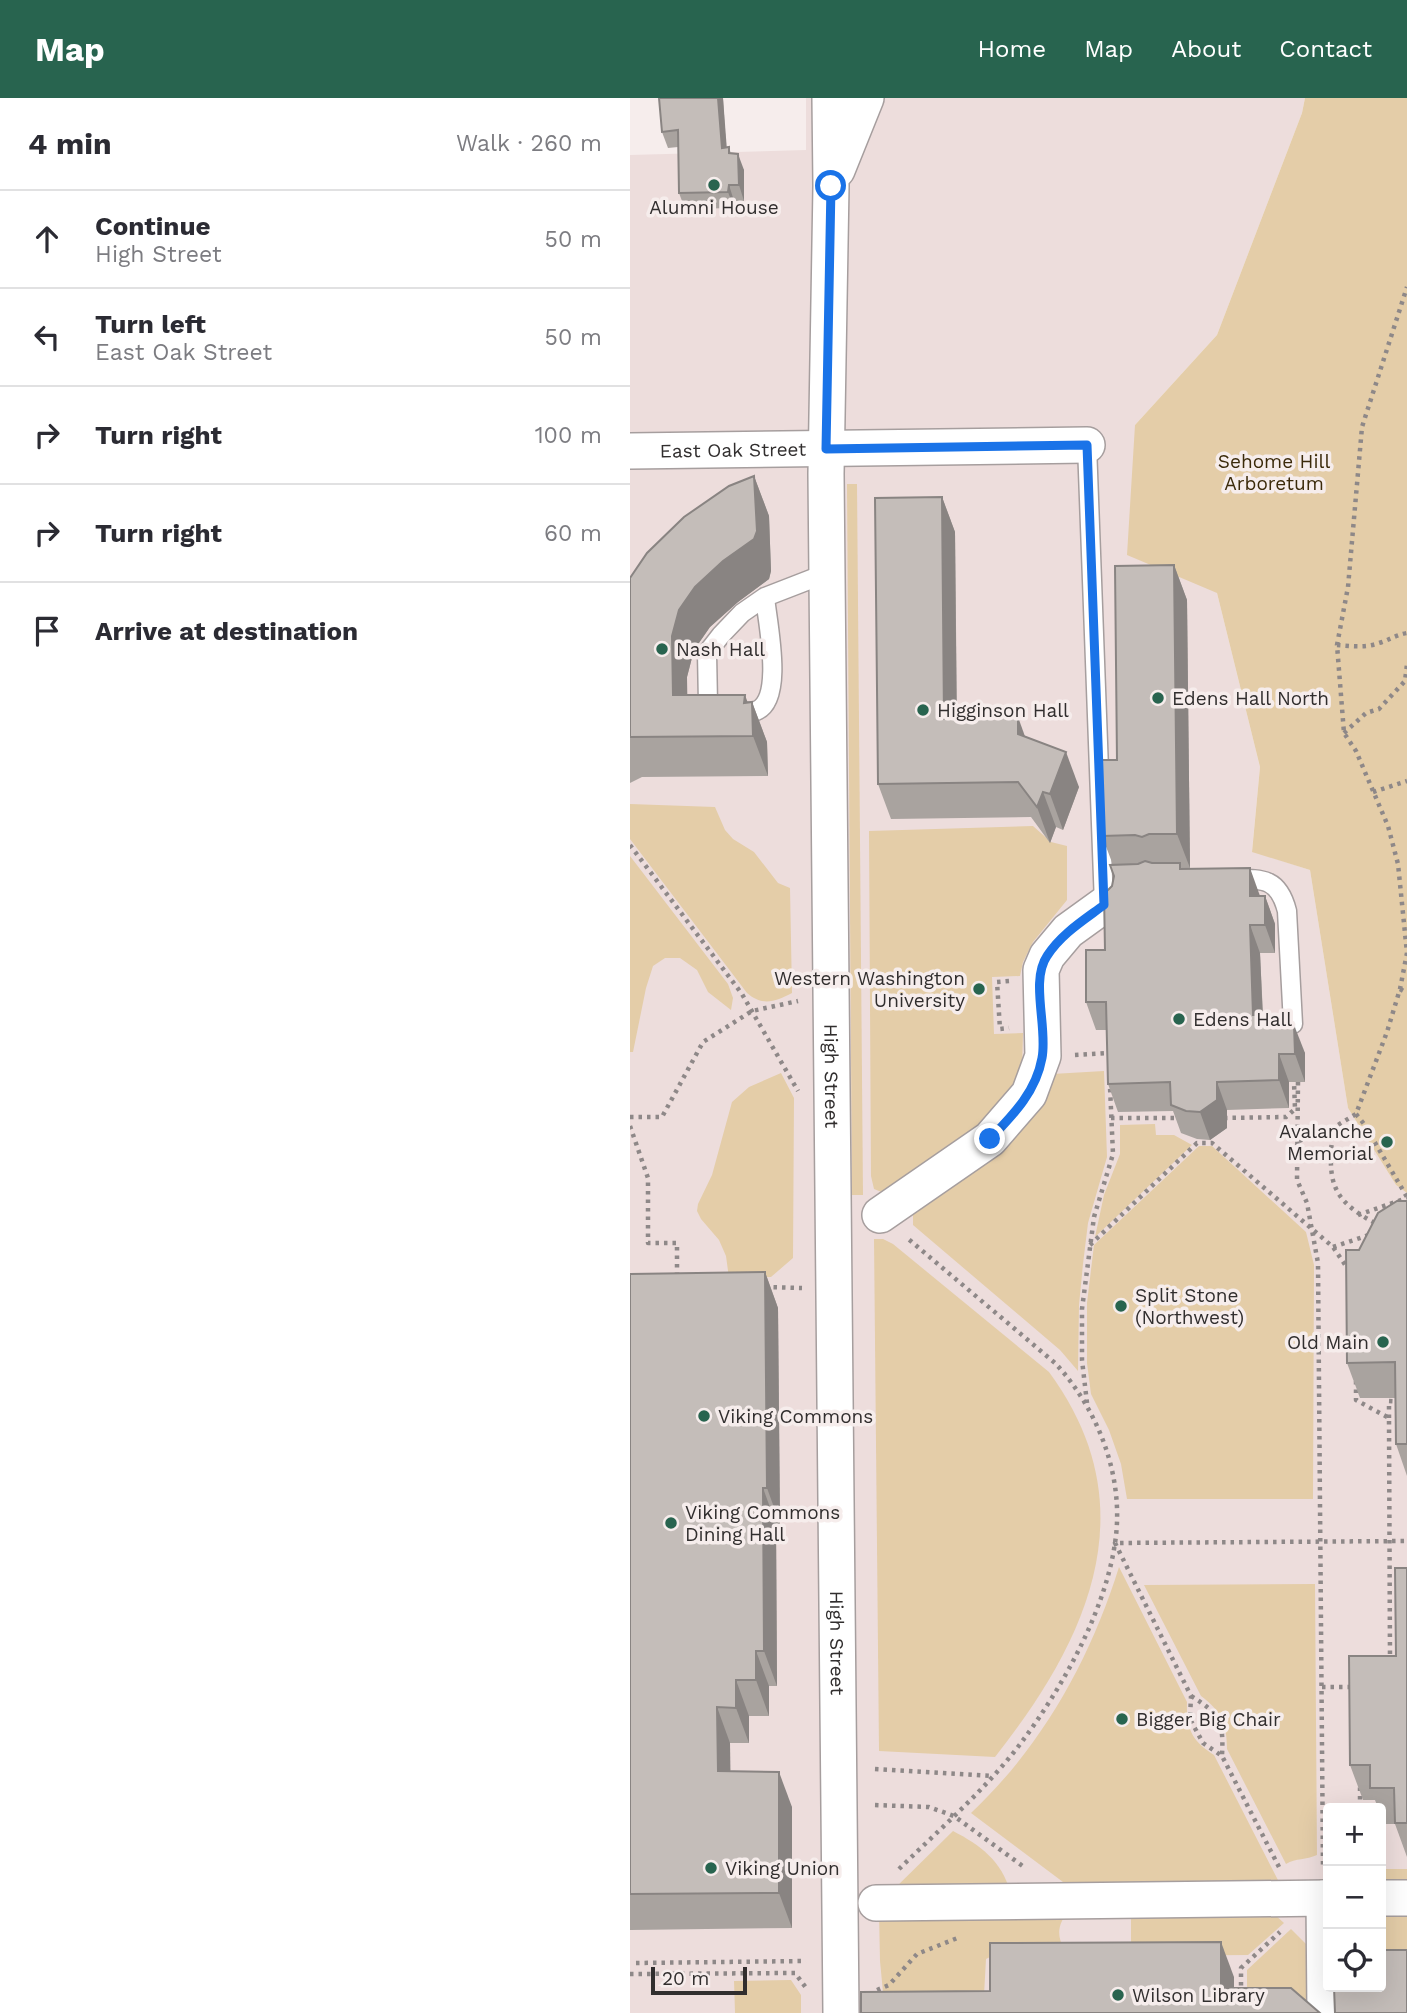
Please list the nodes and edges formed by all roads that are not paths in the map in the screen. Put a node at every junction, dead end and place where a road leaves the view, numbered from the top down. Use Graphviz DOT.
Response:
graph roads {
  1 [pos="830,98"];
  2 [pos="866,98"];
  3 [pos="831,186"];
  4 [pos="1087,445"];
  5 [pos="826,449"];
  6 [pos="630,451"];
  7 [pos="827,573"];
  8 [pos="765,597"];
  9 [pos="1216,879"];
  10 [pos="1111,889"];
  11 [pos="1293,1024"];
  12 [pos="880,1215"];
  13 [pos="1316,1898"];
  14 [pos="1386,1898"];
  15 [pos="1407,1898"];
  16 [pos="876,1903"];
  17 [pos="841,2013"];
  18 [pos="1325,2013"];
  1 -- 3 [label="street, High Street"];
  2 -- 3 [label="street"];
  3 -- 5 [label="street, High Street"];
  4 -- 5 [label="street, East Oak Street"];
  4 -- 10 [label="lane"];
  5 -- 6 [label="street, East Oak Street"];
  5 -- 7 [label="street, High Street"];
  7 -- 8 [label="lane"];
  7 -- 17 [label="street, High Street"];
  8 -- 8 [label="lane"];
  9 -- 11 [label="lane"];
  10 -- 12 [label="street"];
  13 -- 16 [label="street"];
  13 -- 18 [label="street"];
  14 -- 15 [label="street"];
}
